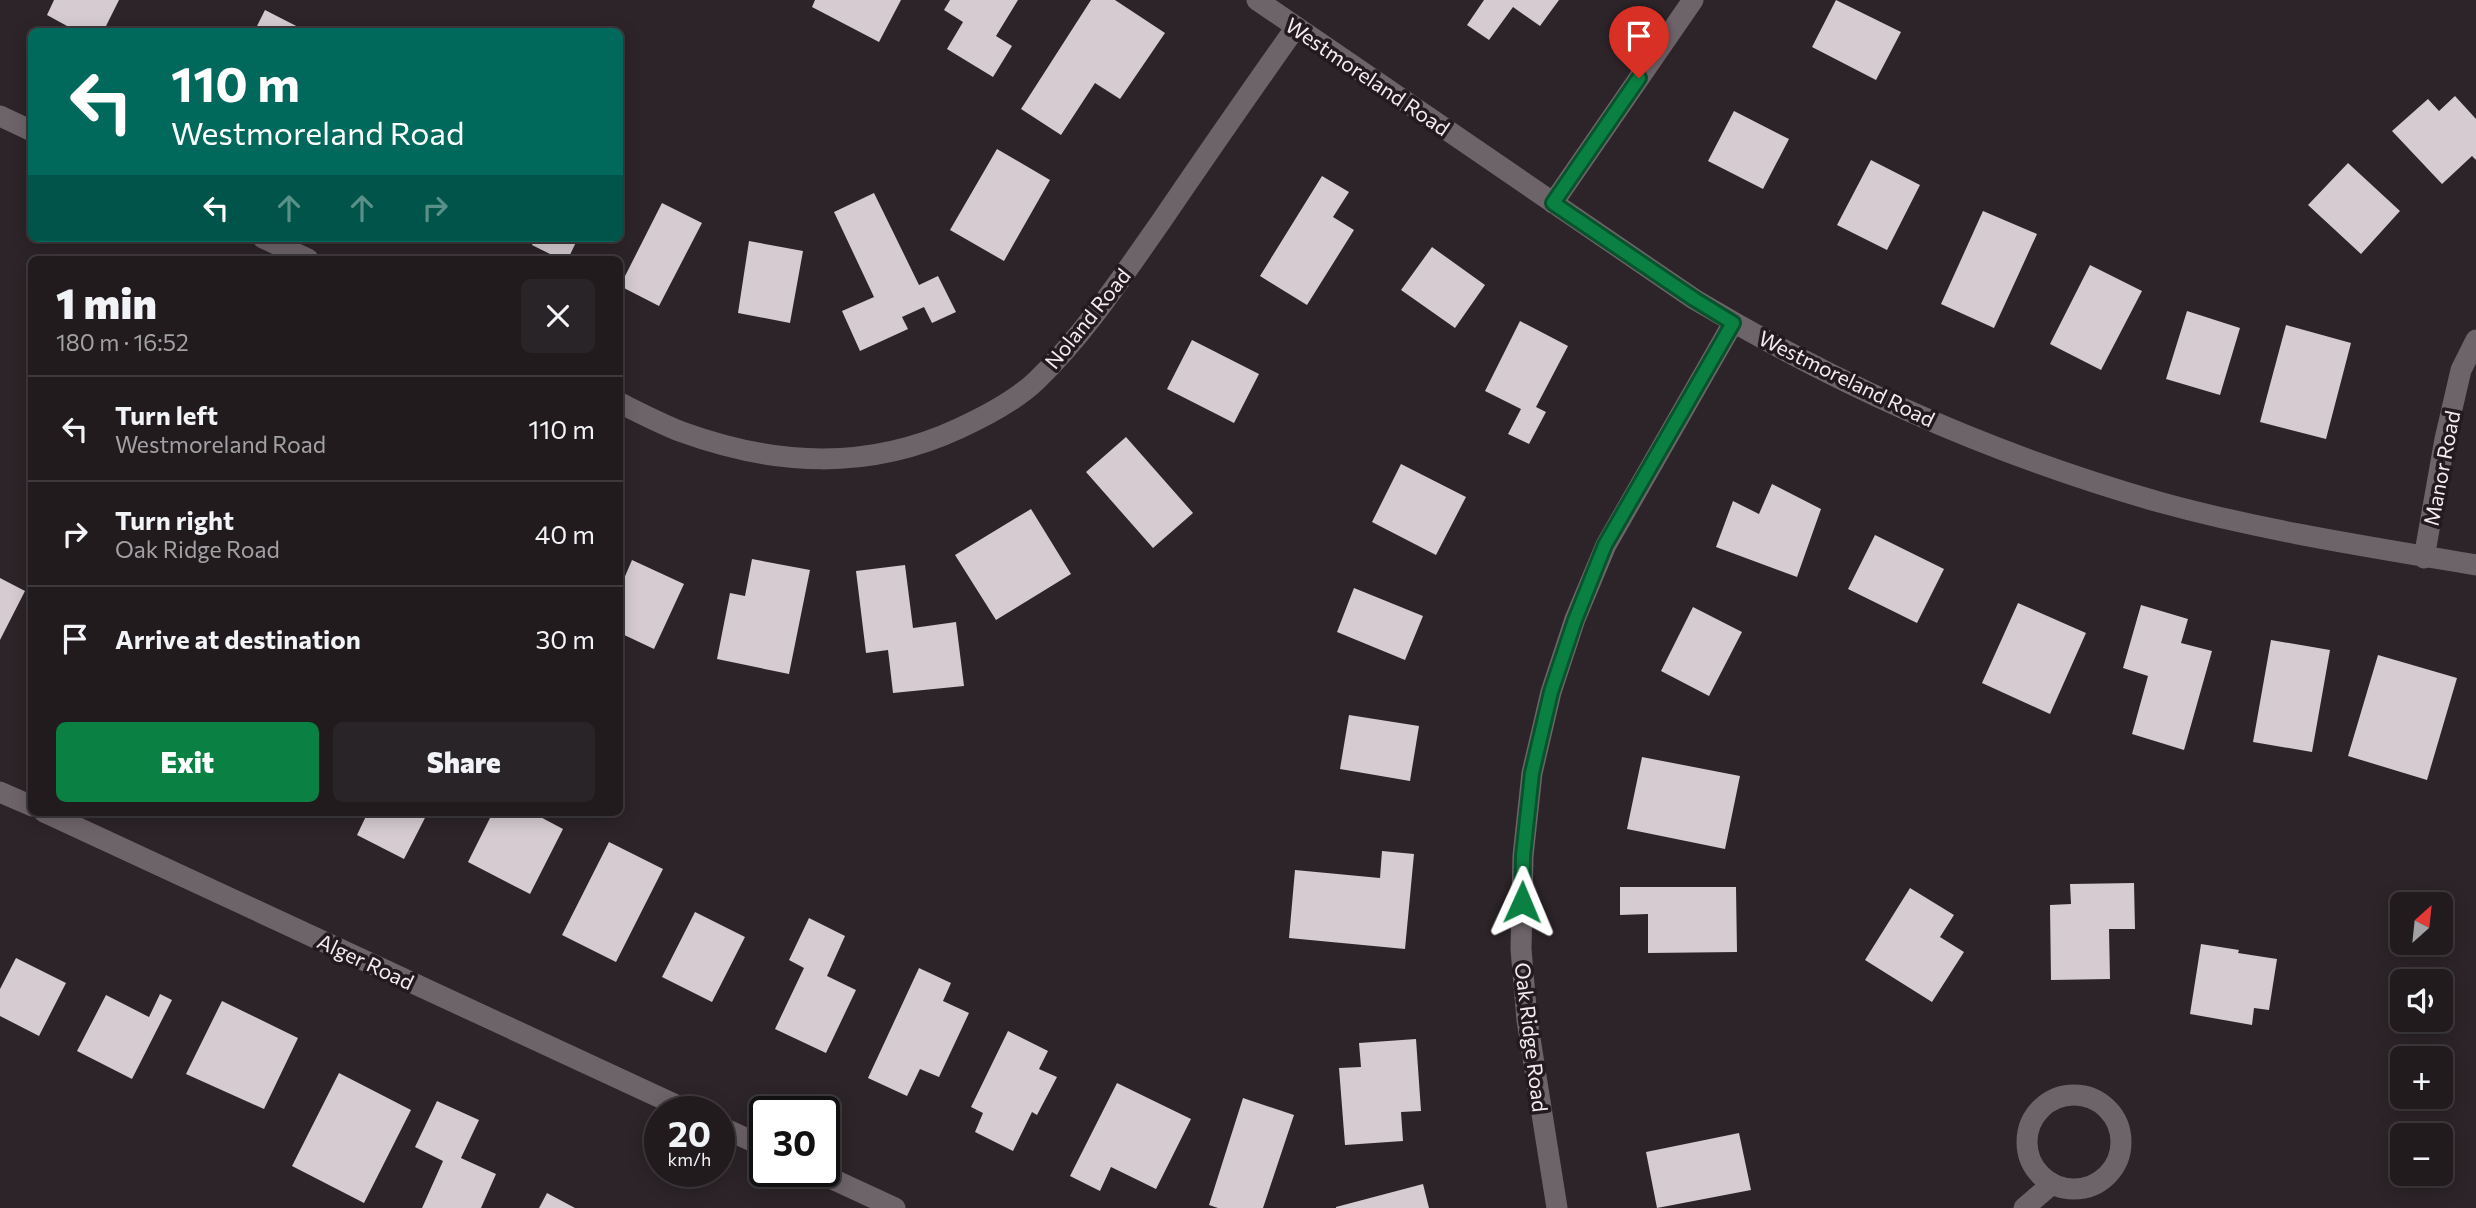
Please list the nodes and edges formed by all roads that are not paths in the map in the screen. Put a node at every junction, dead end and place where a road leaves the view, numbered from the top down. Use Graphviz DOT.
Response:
graph roads {
  1 [pos="1257,0"];
  2 [pos="1693,0"];
  3 [pos="1296,27"];
  4 [pos="0,116"];
  5 [pos="28,129"];
  6 [pos="1553,203"];
  7 [pos="272,242"];
  8 [pos="302,256"];
  9 [pos="1733,323"];
  10 [pos="2476,340"];
  11 [pos="623,404"];
  12 [pos="2424,558"];
  13 [pos="2476,565"];
  14 [pos="0,792"];
  15 [pos="28,804"];
  16 [pos="53,816"];
  17 [pos="657,1096"];
  18 [pos="840,1183"];
  19 [pos="2052,1184"];
  20 [pos="895,1208"];
  21 [pos="1557,1208"];
  22 [pos="2024,1208"];
  1 -- 3 [label="street, Westmoreland Road"];
  2 -- 6 [label="street"];
  3 -- 6 [label="street, Westmoreland Road"];
  3 -- 11 [label="street, Noland Road"];
  4 -- 5 [label="street"];
  6 -- 9 [label="street, Westmoreland Road"];
  7 -- 8 [label="street"];
  9 -- 12 [label="street, Westmoreland Road"];
  9 -- 21 [label="street, Oak Ridge Road"];
  10 -- 12 [label="street, Manor Road"];
  12 -- 13 [label="street, Westmoreland Road"];
  14 -- 15 [label="street"];
  16 -- 17 [label="street, Alger Road"];
  18 -- 20 [label="street"];
  19 -- 19 [label="street"];
  19 -- 22 [label="street"];
}
